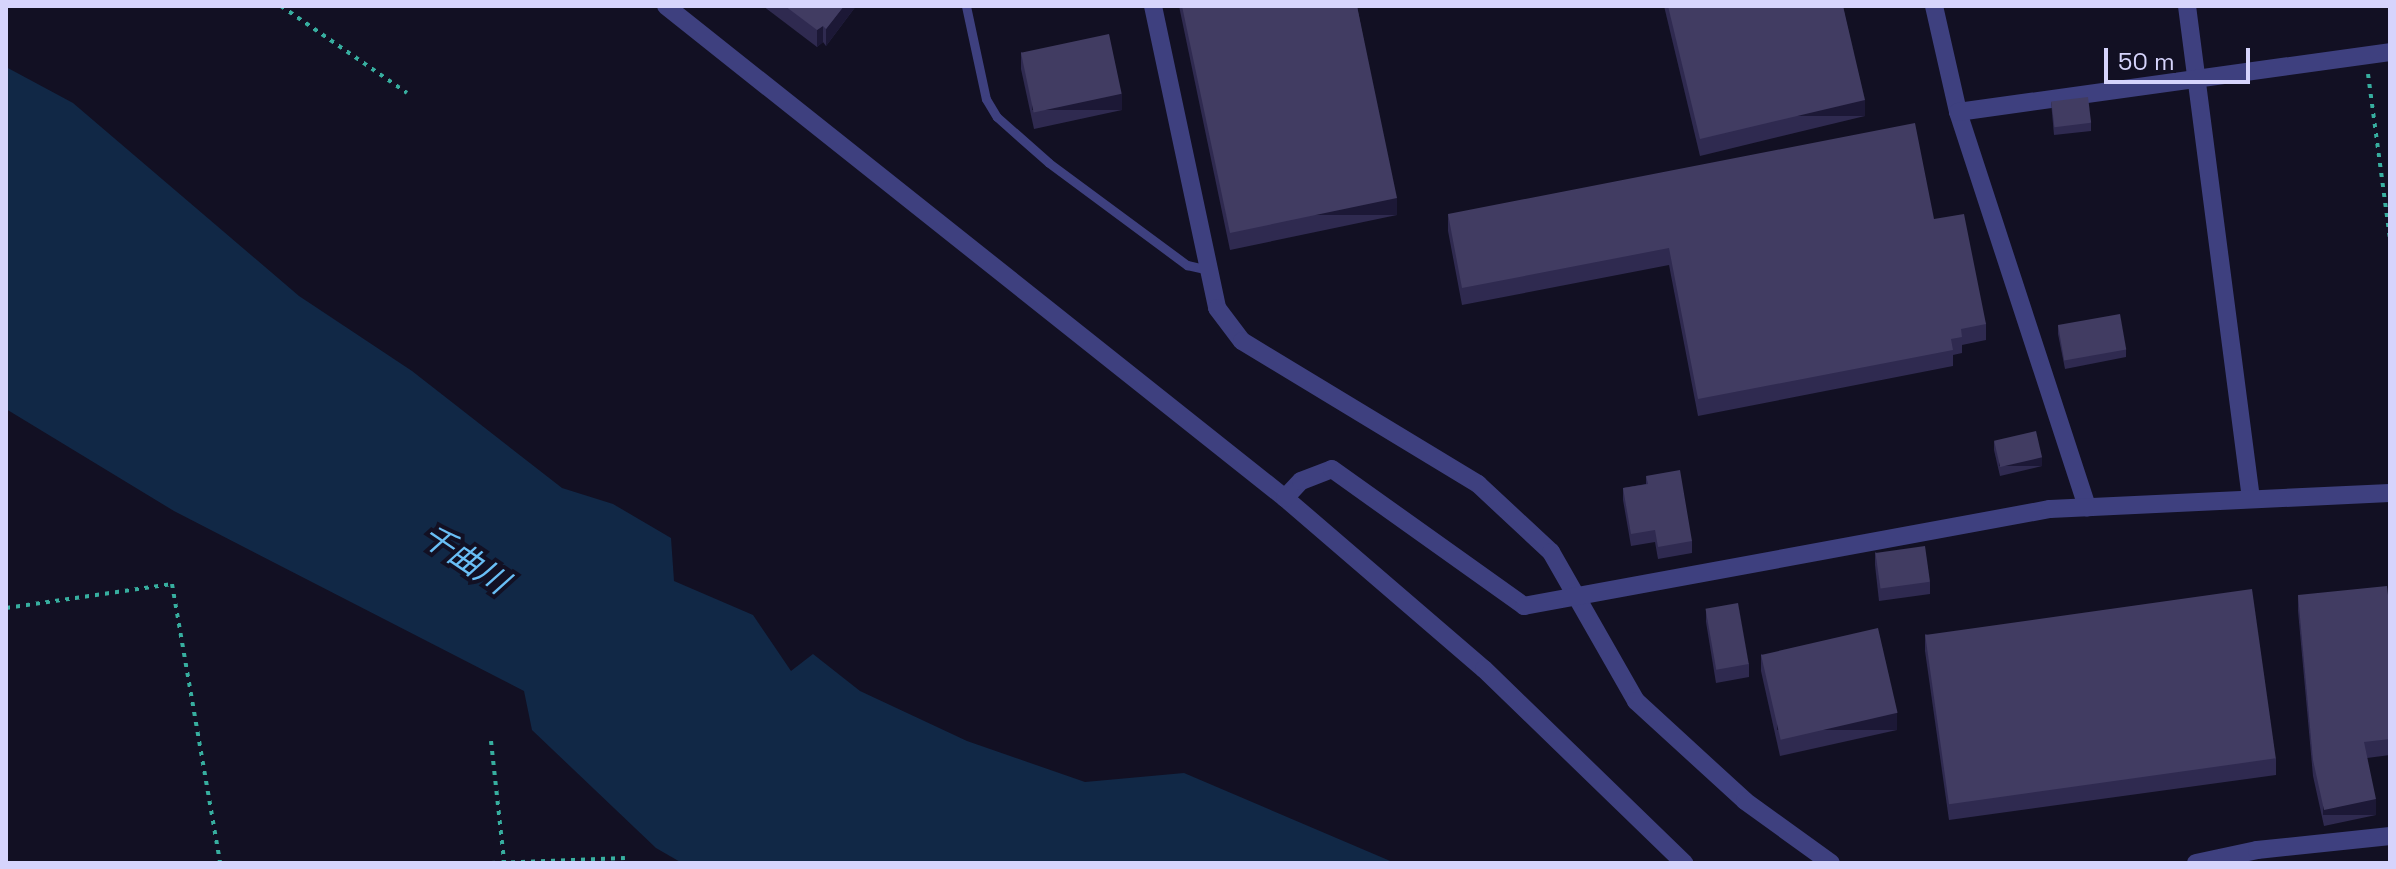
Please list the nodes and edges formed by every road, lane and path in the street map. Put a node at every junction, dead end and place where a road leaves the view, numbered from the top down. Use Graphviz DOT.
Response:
graph roads {
  1 [pos="281,6"];
  2 [pos="666,6"];
  3 [pos="966,6"];
  4 [pos="1153,6"];
  5 [pos="1934,6"];
  6 [pos="2187,6"];
  7 [pos="2390,52"];
  8 [pos="2365,55"];
  9 [pos="2197,80"];
  10 [pos="407,93"];
  11 [pos="1958,112"];
  12 [pos="2390,238"];
  13 [pos="1212,271"];
  14 [pos="2390,493"];
  15 [pos="2251,497"];
  16 [pos="1285,498"];
  17 [pos="2087,507"];
  18 [pos="1577,598"];
  19 [pos="6,608"];
  20 [pos="491,741"];
  21 [pos="2390,836"];
  22 [pos="625,858"];
  23 [pos="504,862"];
  24 [pos="220,863"];
  25 [pos="491,863"];
  26 [pos="1684,863"];
  27 [pos="1831,863"];
  28 [pos="2196,863"];
  1 -- 10 [label="path"];
  2 -- 16 [label="street"];
  3 -- 13 [label="lane"];
  4 -- 13 [label="street"];
  5 -- 11 [label="street"];
  6 -- 9 [label="street"];
  7 -- 8 [label="street"];
  8 -- 9 [label="street"];
  8 -- 12 [label="path"];
  9 -- 11 [label="street"];
  9 -- 15 [label="street"];
  11 -- 17 [label="street"];
  13 -- 18 [label="street"];
  14 -- 15 [label="street"];
  15 -- 17 [label="street"];
  16 -- 18 [label="street"];
  16 -- 26 [label="street"];
  17 -- 18 [label="street"];
  18 -- 27 [label="street"];
  19 -- 24 [label="path"];
  20 -- 23 [label="path"];
  21 -- 28 [label="street"];
  22 -- 23 [label="path"];
  23 -- 25 [label="path"];
}
